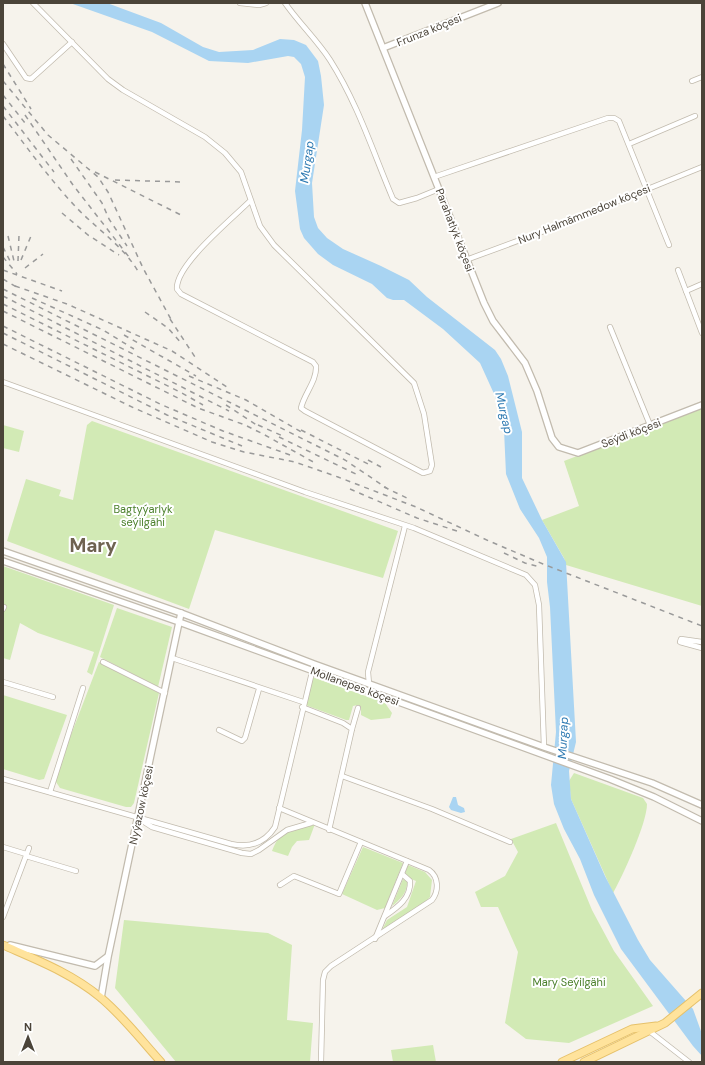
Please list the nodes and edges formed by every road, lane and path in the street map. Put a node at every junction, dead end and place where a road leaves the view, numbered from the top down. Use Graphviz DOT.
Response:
graph roads {
  1 [pos="33,3"];
  2 [pos="240,3"];
  3 [pos="266,3"];
  4 [pos="285,3"];
  5 [pos="365,3"];
  6 [pos="498,3"];
  7 [pos="72,42"];
  8 [pos="3,44"];
  9 [pos="383,48"];
  10 [pos="702,77"];
  11 [pos="692,81"];
  12 [pos="694,116"];
  13 [pos="629,144"];
  14 [pos="702,167"];
  15 [pos="434,177"];
  16 [pos="439,189"];
  17 [pos="647,189"];
  18 [pos="251,200"];
  19 [pos="668,245"];
  20 [pos="466,260"];
  21 [pos="678,270"];
  22 [pos="702,284"];
  23 [pos="686,290"];
  24 [pos="610,327"];
  25 [pos="702,333"];
  26 [pos="3,382"];
  27 [pos="702,405"];
  28 [pos="650,425"];
  29 [pos="559,448"];
  30 [pos="405,526"];
  31 [pos="3,551"];
  32 [pos="3,561"];
  33 [pos="181,613"];
  34 [pos="180,622"];
  35 [pos="702,642"];
  36 [pos="702,648"];
  37 [pos="172,658"];
  38 [pos="103,662"];
  39 [pos="313,667"];
  40 [pos="3,682"];
  41 [pos="369,684"];
  42 [pos="83,688"];
  43 [pos="259,688"];
  44 [pos="165,693"];
  45 [pos="53,697"];
  46 [pos="302,705"];
  47 [pos="358,708"];
  48 [pos="352,729"];
  49 [pos="219,730"];
  50 [pos="544,747"];
  51 [pos="612,770"];
  52 [pos="342,776"];
  53 [pos="3,779"];
  54 [pos="610,779"];
  55 [pos="50,792"];
  56 [pos="702,805"];
  57 [pos="279,808"];
  58 [pos="138,818"];
  59 [pos="702,821"];
  60 [pos="311,823"];
  61 [pos="329,830"];
  62 [pos="361,842"];
  63 [pos="510,842"];
  64 [pos="3,847"];
  65 [pos="29,848"];
  66 [pos="26,855"];
  67 [pos="407,861"];
  68 [pos="76,871"];
  69 [pos="402,874"];
  70 [pos="280,885"];
  71 [pos="384,916"];
  72 [pos="3,917"];
  73 [pos="375,939"];
  74 [pos="3,944"];
  75 [pos="108,956"];
  76 [pos="701,993"];
  77 [pos="101,998"];
  78 [pos="647,1030"];
  79 [pos="148,1048"];
  80 [pos="153,1062"];
  81 [pos="161,1062"];
  82 [pos="321,1062"];
  83 [pos="562,1062"];
  84 [pos="584,1062"];
  85 [pos="689,1062"];
  1 -- 7 [label="street"];
  2 -- 3 [label="street"];
  4 -- 16 [label="street"];
  5 -- 9 [label="street, Parahatlyk köçesi"];
  6 -- 9 [label="street, Frunza köçesi"];
  7 -- 8 [label="street"];
  7 -- 18 [label="street"];
  9 -- 15 [label="street, Parahatlyk köçesi"];
  10 -- 11 [label="street"];
  12 -- 13 [label="street"];
  13 -- 15 [label="street"];
  13 -- 17 [label="street"];
  14 -- 17 [label="street, Nury Halmämmedow köçesi"];
  15 -- 16 [label="street, Parahatlyk köçesi"];
  16 -- 20 [label="street, Parahatlyk köçesi"];
  17 -- 19 [label="street"];
  17 -- 20 [label="street, Nury Halmämmedow köçesi"];
  18 -- 18 [label="street"];
  20 -- 29 [label="street, Parahatlyk köçesi"];
  21 -- 23 [label="street"];
  22 -- 23 [label="street"];
  23 -- 25 [label="street"];
  24 -- 28 [label="street"];
  26 -- 30 [label="street"];
  27 -- 28 [label="street, Seýdi köçesi"];
  28 -- 29 [label="street, Seýdi köçesi"];
  30 -- 41 [label="street"];
  30 -- 50 [label="street"];
  31 -- 33 [label="street, Mollanepes köçesi"];
  32 -- 34 [label="street, Mollanepes köçesi"];
  33 -- 34 [label="street, Nyýazow köçesi"];
  33 -- 39 [label="street, Mollanepes köçesi"];
  34 -- 37 [label="street, Nyýazow köçesi"];
  34 -- 39 [label="street, Mollanepes köçesi"];
  35 -- 36 [label="street"];
  37 -- 43 [label="street"];
  37 -- 44 [label="street, Nyýazow köçesi"];
  38 -- 44 [label="street"];
  39 -- 41 [label="street, Mollanepes köçesi"];
  39 -- 46 [label="street"];
  39 -- 54 [label="street, Mollanepes köçesi"];
  40 -- 45 [label="street"];
  41 -- 50 [label="street, Mollanepes köçesi"];
  42 -- 55 [label="street"];
  43 -- 46 [label="street"];
  43 -- 49 [label="street"];
  44 -- 58 [label="street, Nyýazow köçesi"];
  46 -- 48 [label="street"];
  46 -- 57 [label="street"];
  47 -- 48 [label="street"];
  48 -- 52 [label="street"];
  50 -- 51 [label="street, Mollanepes köçesi"];
  51 -- 54 [label="street"];
  51 -- 56 [label="street, Mollanepes köçesi"];
  52 -- 61 [label="street"];
  52 -- 63 [label="street"];
  53 -- 55 [label="street"];
  54 -- 59 [label="street, Mollanepes köçesi"];
  55 -- 58 [label="street"];
  57 -- 58 [label="street"];
  57 -- 60 [label="street"];
  58 -- 60 [label="street"];
  58 -- 75 [label="street, Nyýazow köçesi"];
  60 -- 61 [label="street"];
  61 -- 62 [label="street"];
  62 -- 67 [label="street"];
  62 -- 70 [label="street"];
  64 -- 66 [label="street"];
  65 -- 66 [label="street"];
  66 -- 68 [label="street"];
  66 -- 72 [label="street"];
  67 -- 69 [label="street"];
  67 -- 73 [label="street"];
  69 -- 71 [label="street"];
  69 -- 71 [label="street"];
  71 -- 73 [label="street"];
  73 -- 82 [label="street"];
  74 -- 75 [label="street"];
  74 -- 77 [label="main road"];
  75 -- 77 [label="street, Nyýazow köçesi"];
  76 -- 78 [label="main road"];
  77 -- 79 [label="main road"];
  78 -- 83 [label="main road"];
  78 -- 84 [label="main road"];
  78 -- 85 [label="street"];
  79 -- 80 [label="main road"];
  79 -- 81 [label="main road"];
}
